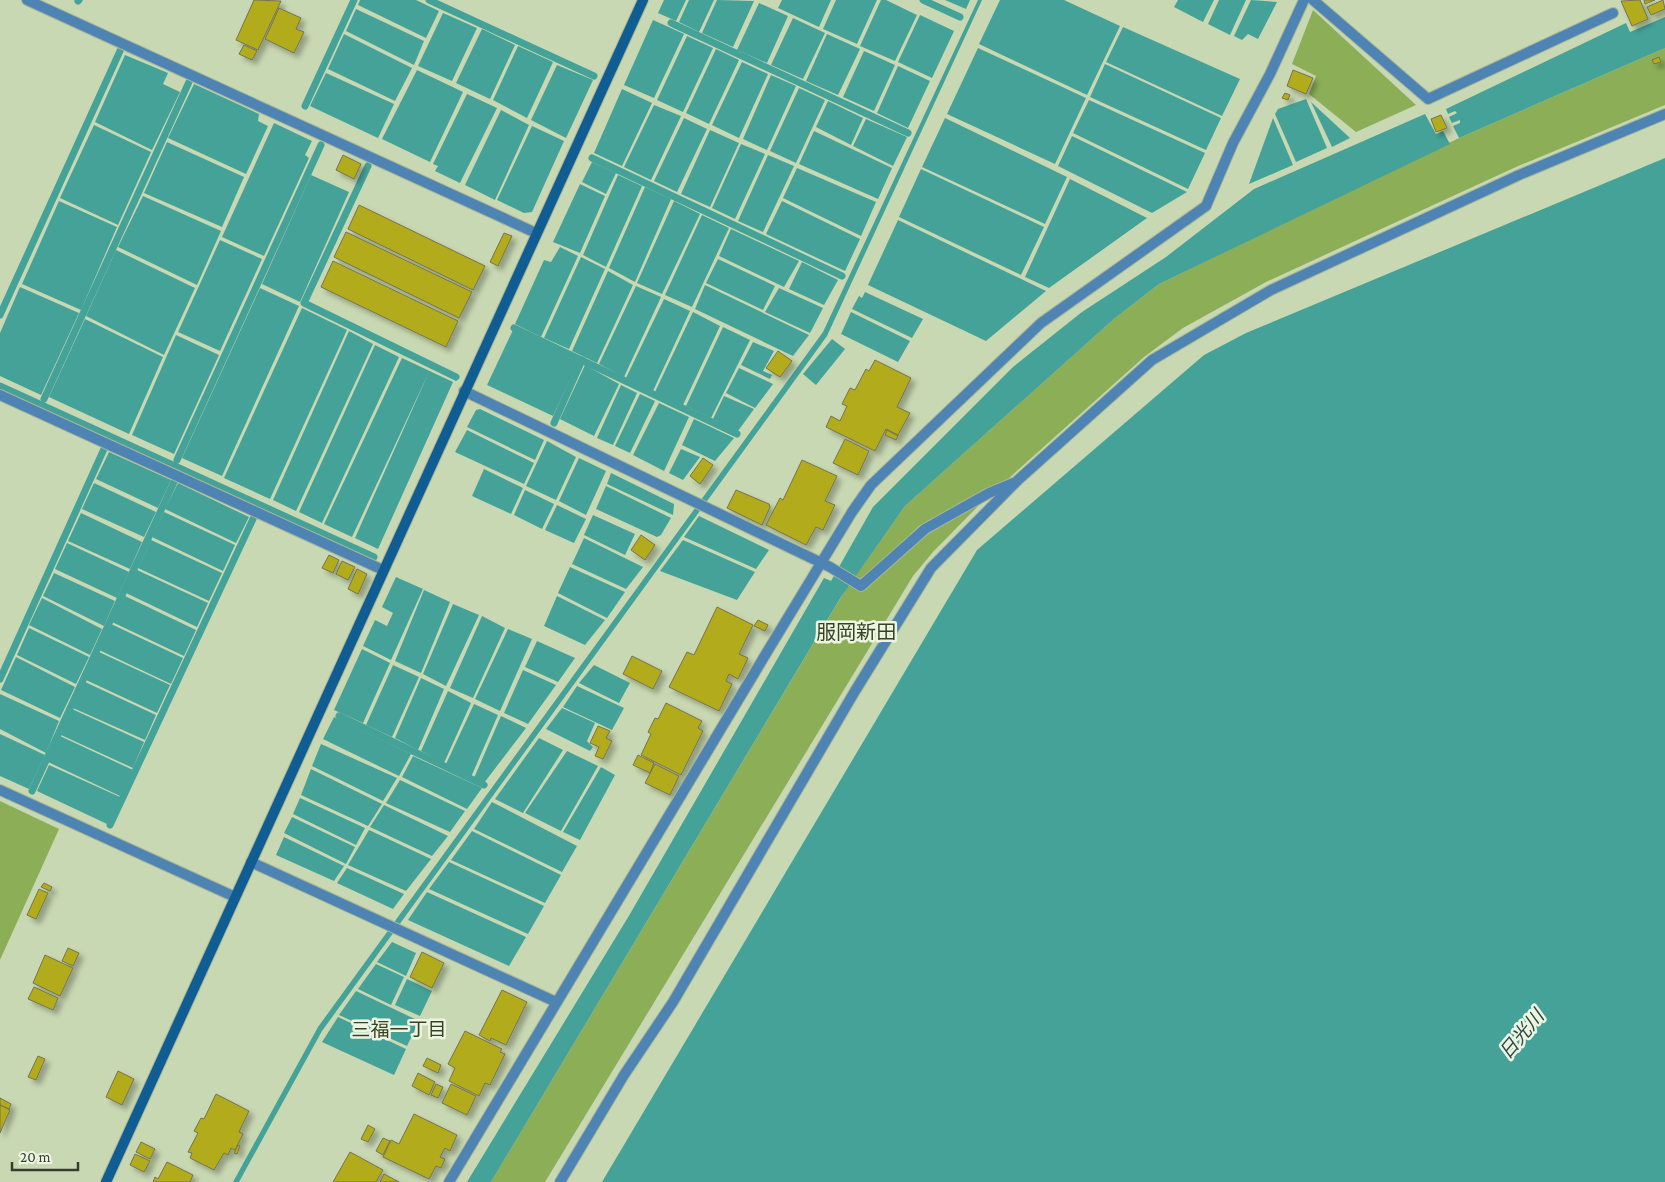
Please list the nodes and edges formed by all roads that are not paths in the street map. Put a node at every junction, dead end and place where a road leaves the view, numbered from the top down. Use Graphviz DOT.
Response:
graph roads {
  1 [pos="27,0"];
  2 [pos="643,0"];
  3 [pos="1304,0"];
  4 [pos="1313,0"];
  5 [pos="1613,13"];
  6 [pos="1665,114"];
  7 [pos="536,233"];
  8 [pos="464,391"];
  9 [pos="0,395"];
  10 [pos="1018,480"];
  11 [pos="825,565"];
  12 [pos="383,570"];
  13 [pos="0,790"];
  14 [pos="251,862"];
  15 [pos="235,897"];
  16 [pos="556,1002"];
  17 [pos="106,1182"];
  18 [pos="449,1182"];
  19 [pos="560,1182"];
  1 -- 7 [label="street"];
  2 -- 7 [label="street"];
  3 -- 11 [label="street"];
  4 -- 5 [label="street"];
  6 -- 10 [label="street"];
  7 -- 8 [label="street"];
  8 -- 11 [label="street"];
  8 -- 12 [label="street"];
  9 -- 12 [label="street"];
  10 -- 11 [label="street"];
  10 -- 19 [label="street"];
  11 -- 16 [label="street"];
  12 -- 14 [label="street"];
  13 -- 15 [label="street"];
  14 -- 15 [label="street"];
  14 -- 16 [label="street"];
  15 -- 17 [label="street"];
  16 -- 18 [label="street"];
}
